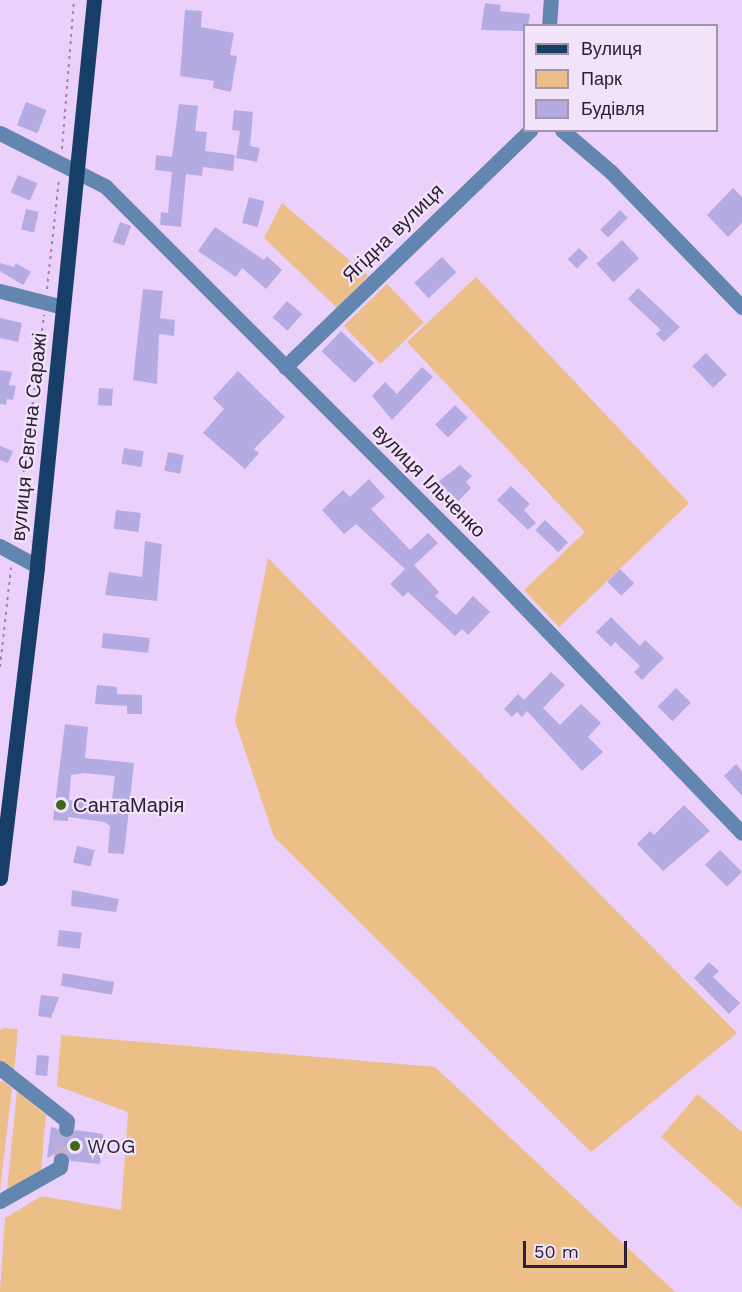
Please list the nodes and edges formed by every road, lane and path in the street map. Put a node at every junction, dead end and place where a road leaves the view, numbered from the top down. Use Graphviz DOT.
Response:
graph roads {
  1 [pos="74,0"];
  2 [pos="94,0"];
  3 [pos="551,0"];
  4 [pos="549,24"];
  5 [pos="528,132"];
  6 [pos="564,132"];
  7 [pos="0,133"];
  8 [pos="61,163"];
  9 [pos="75,171"];
  10 [pos="0,291"];
  11 [pos="46,303"];
  12 [pos="63,307"];
  13 [pos="742,307"];
  14 [pos="285,367"];
  15 [pos="7,549"];
  16 [pos="37,566"];
  17 [pos="0,667"];
  18 [pos="6,784"];
  19 [pos="742,833"];
  20 [pos="0,878"];
  21 [pos="0,1068"];
  22 [pos="66,1129"];
  23 [pos="61,1160"];
  24 [pos="0,1201"];
  1 -- 8 [label="path"];
  2 -- 9 [label="main road, вулиця Євгена Саражі"];
  3 -- 4 [label="street"];
  5 -- 14 [label="street, Ягідна вулиця"];
  6 -- 13 [label="street"];
  7 -- 8 [label="street, вулиця Ільченко"];
  8 -- 9 [label="street, вулиця Ільченко"];
  8 -- 11 [label="path"];
  9 -- 12 [label="main road, вулиця Євгена Саражі"];
  9 -- 14 [label="street, вулиця Ільченко"];
  10 -- 11 [label="street"];
  11 -- 12 [label="street"];
  11 -- 15 [label="path"];
  12 -- 16 [label="main road, вулиця Євгена Саражі"];
  14 -- 19 [label="street, вулиця Ільченко"];
  15 -- 16 [label="street"];
  15 -- 17 [label="path"];
  16 -- 18 [label="main road, вулиця Євгена Саражі"];
  18 -- 20 [label="main road, вулиця Євгена Саражі"];
  21 -- 22 [label="street"];
  23 -- 24 [label="street"];
}
